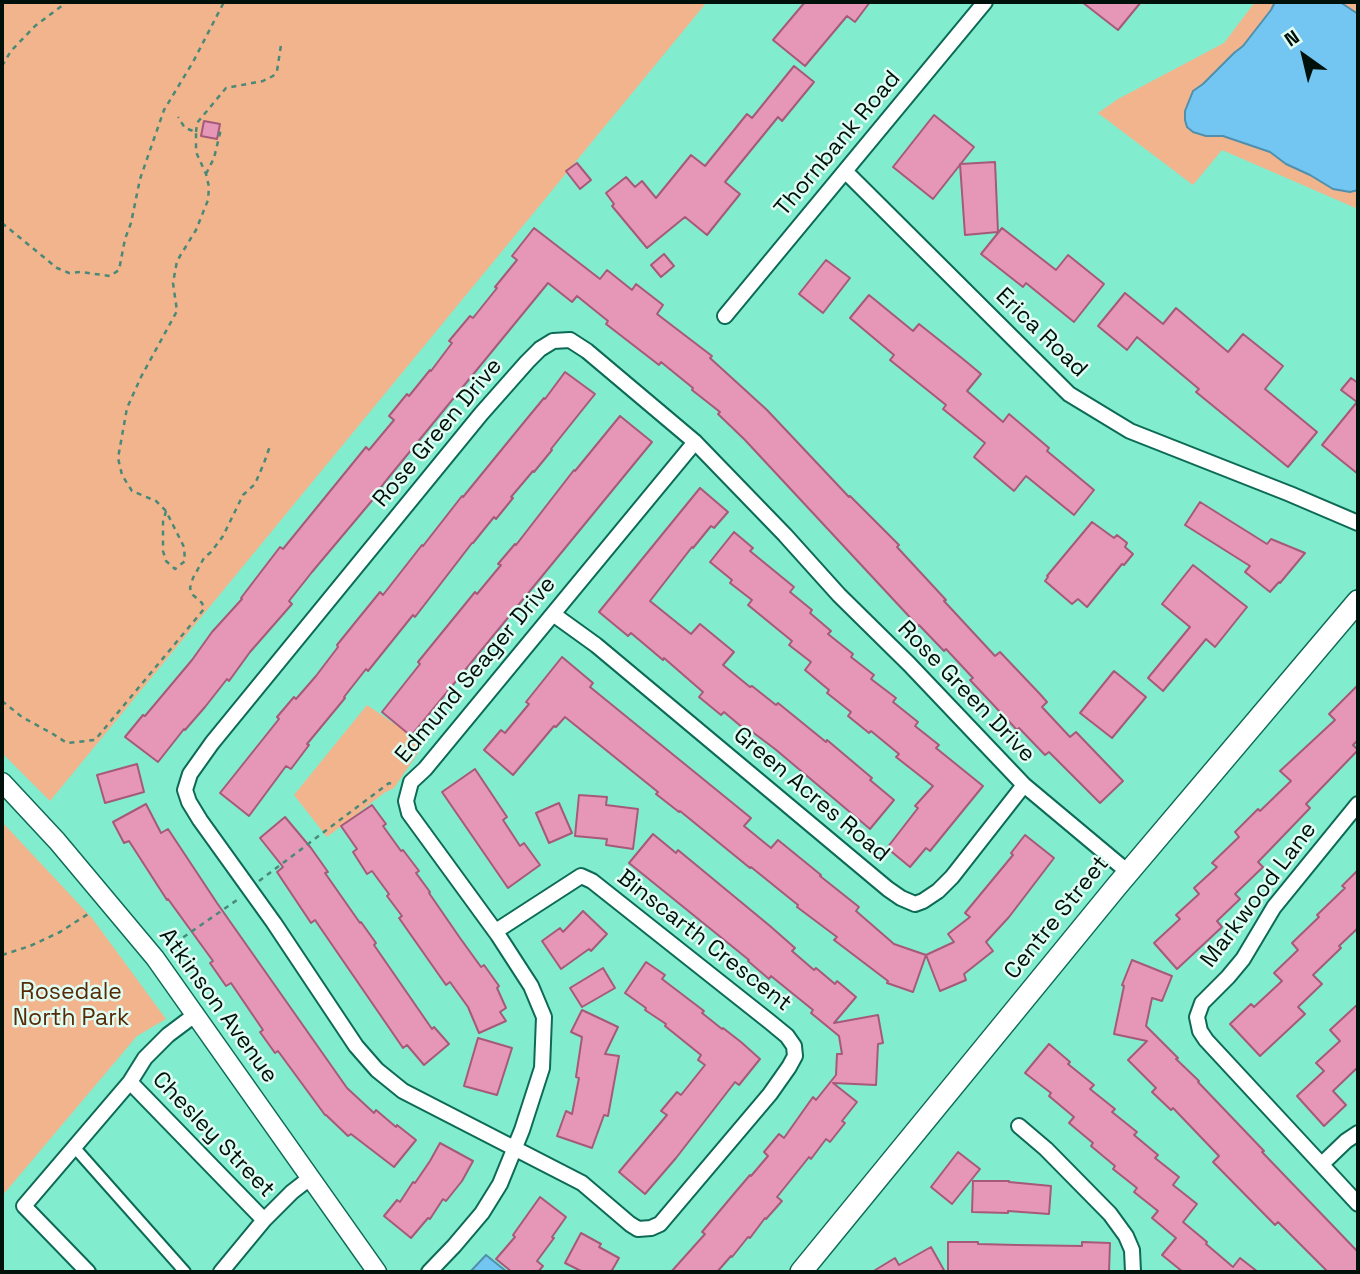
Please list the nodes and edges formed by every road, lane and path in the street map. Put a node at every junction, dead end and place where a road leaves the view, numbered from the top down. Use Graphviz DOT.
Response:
graph roads {
  1 [pos="67,2"];
  2 [pos="225,2"];
  3 [pos="985,2"];
  4 [pos="281,45"];
  5 [pos="2,66"];
  6 [pos="178,117"];
  7 [pos="221,129"];
  8 [pos="196,132"];
  9 [pos="845,171"];
  10 [pos="206,174"];
  11 [pos="2,223"];
  12 [pos="725,316"];
  13 [pos="695,442"];
  14 [pos="270,446"];
  15 [pos="166,511"];
  16 [pos="1358,523"];
  17 [pos="1358,601"];
  18 [pos="553,614"];
  19 [pos="2,701"];
  20 [pos="2,782"];
  21 [pos="394,785"];
  22 [pos="1024,785"];
  23 [pos="1358,804"];
  24 [pos="1128,872"];
  25 [pos="257,883"];
  26 [pos="237,900"];
  27 [pos="88,914"];
  28 [pos="496,932"];
  29 [pos="175,943"];
  30 [pos="2,955"];
  31 [pos="196,1014"];
  32 [pos="130,1082"];
  33 [pos="1019,1126"];
  34 [pos="1358,1133"];
  35 [pos="75,1148"];
  36 [pos="514,1148"];
  37 [pos="1322,1164"];
  38 [pos="310,1178"];
  39 [pos="1358,1205"];
  40 [pos="264,1220"];
  41 [pos="88,1272"];
  42 [pos="185,1272"];
  43 [pos="221,1272"];
  44 [pos="377,1272"];
  45 [pos="429,1272"];
  46 [pos="801,1272"];
  47 [pos="1133,1272"];
  1 -- 5 [label="path"];
  2 -- 11 [label="path"];
  3 -- 9 [label="street, Thornbank Road"];
  4 -- 8 [label="path"];
  6 -- 8 [label="path"];
  7 -- 10 [label="path"];
  8 -- 10 [label="path"];
  9 -- 12 [label="street, Thornbank Road"];
  9 -- 16 [label="street, Erica Road"];
  10 -- 15 [label="path"];
  13 -- 18 [label="street, Edmund Seager Drive"];
  13 -- 22 [label="street, Rose Green Drive"];
  13 -- 36 [label="street, Rose Green Drive"];
  14 -- 19 [label="path"];
  15 -- 15 [label="path"];
  17 -- 24 [label="main road, Centre Street"];
  18 -- 22 [label="street, Green Acres Road"];
  18 -- 28 [label="street, Edmund Seager Drive"];
  20 -- 31 [label="street, Atkinson Avenue"];
  21 -- 25 [label="path"];
  22 -- 24 [label="street, Rose Green Drive"];
  23 -- 37 [label="street, Markwood Lane"];
  24 -- 46 [label="main road, Centre Street"];
  26 -- 29 [label="path"];
  27 -- 30 [label="path"];
  28 -- 36 [label="street, Edmund Seager Drive"];
  28 -- 36 [label="street, Binscarth Crescent"];
  31 -- 32 [label="street"];
  31 -- 38 [label="street, Atkinson Avenue"];
  32 -- 35 [label="street"];
  32 -- 40 [label="street, Chesley Street"];
  33 -- 47 [label="street"];
  34 -- 37 [label="street"];
  35 -- 41 [label="street"];
  35 -- 42 [label="street"];
  36 -- 45 [label="street, Edmund Seager Drive"];
  37 -- 39 [label="street, Markwood Lane"];
  38 -- 40 [label="street"];
  38 -- 44 [label="street, Atkinson Avenue"];
  40 -- 43 [label="street"];
}
